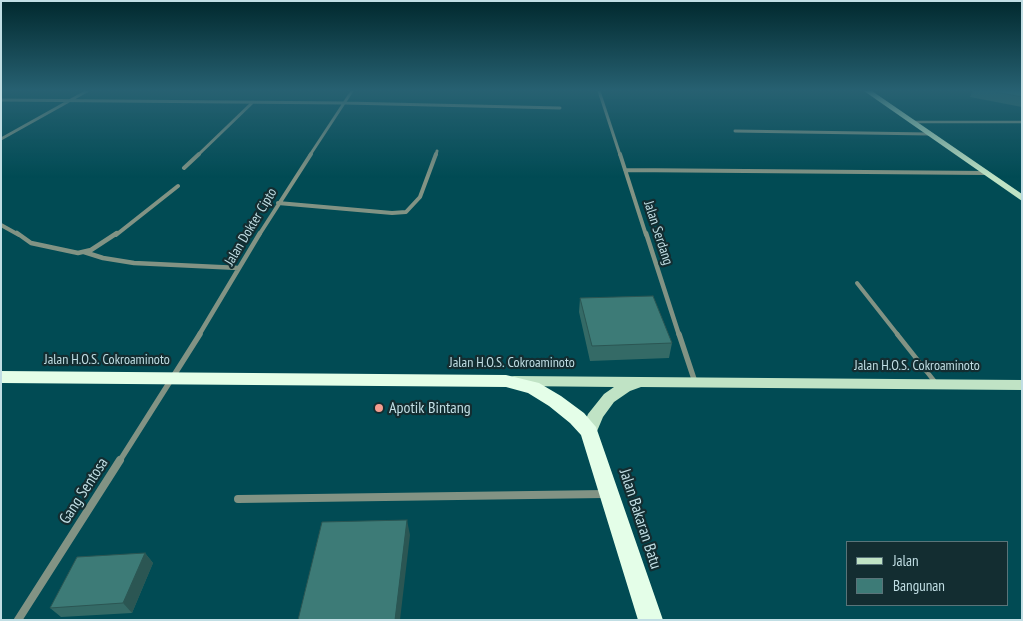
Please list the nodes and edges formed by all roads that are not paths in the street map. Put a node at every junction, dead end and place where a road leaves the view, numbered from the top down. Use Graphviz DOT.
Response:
graph roads {
  1 [pos="35,120"];
  2 [pos="234,120"];
  3 [pos="334,120"];
  4 [pos="609,120"];
  5 [pos="909,120"];
  6 [pos="912,122"];
  7 [pos="1022,122"];
  8 [pos="735,131"];
  9 [pos="929,134"];
  10 [pos="1,139"];
  11 [pos="437,151"];
  12 [pos="184,168"];
  13 [pos="625,170"];
  14 [pos="986,173"];
  15 [pos="178,186"];
  16 [pos="1022,198"];
  17 [pos="278,203"];
  18 [pos="1,225"];
  19 [pos="84,251"];
  20 [pos="239,268"];
  21 [pos="857,283"];
  22 [pos="1,377"];
  23 [pos="173,378"];
  24 [pos="506,381"];
  25 [pos="650,382"];
  26 [pos="694,382"];
  27 [pos="937,384"];
  28 [pos="1022,385"];
  29 [pos="588,432"];
  30 [pos="609,494"];
  31 [pos="238,499"];
  32 [pos="18,620"];
  33 [pos="650,620"];
  1 -- 10 [label="street"];
  2 -- 12 [label="street"];
  3 -- 17 [label="street, Jalan Dokter Cipto"];
  4 -- 13 [label="street, Jalan Serdang"];
  5 -- 6 [label="main road"];
  6 -- 7 [label="lane"];
  6 -- 9 [label="main road"];
  8 -- 9 [label="street"];
  9 -- 14 [label="main road"];
  11 -- 17 [label="street"];
  13 -- 14 [label="street"];
  13 -- 26 [label="street, Jalan Serdang"];
  14 -- 16 [label="main road"];
  15 -- 19 [label="street"];
  17 -- 20 [label="street, Jalan Dokter Cipto"];
  18 -- 19 [label="street"];
  19 -- 20 [label="street"];
  20 -- 23 [label="street, Jalan Dokter Cipto"];
  21 -- 27 [label="lane"];
  22 -- 23 [label="highway, Jalan H.O.S. Cokroaminoto"];
  23 -- 24 [label="highway, Jalan H.O.S. Cokroaminoto"];
  23 -- 32 [label="street, Gang Sentosa"];
  24 -- 25 [label="main road, Jalan H.O.S. Cokroaminoto"];
  24 -- 29 [label="highway, Jalan Bakaran Batu"];
  25 -- 26 [label="main road, Jalan H.O.S. Cokroaminoto"];
  25 -- 29 [label="main road"];
  26 -- 27 [label="main road, Jalan H.O.S. Cokroaminoto"];
  27 -- 28 [label="main road, Jalan H.O.S. Cokroaminoto"];
  29 -- 30 [label="highway, Jalan Bakaran Batu"];
  30 -- 31 [label="street"];
  30 -- 33 [label="highway, Jalan Bakaran Batu"];
}
